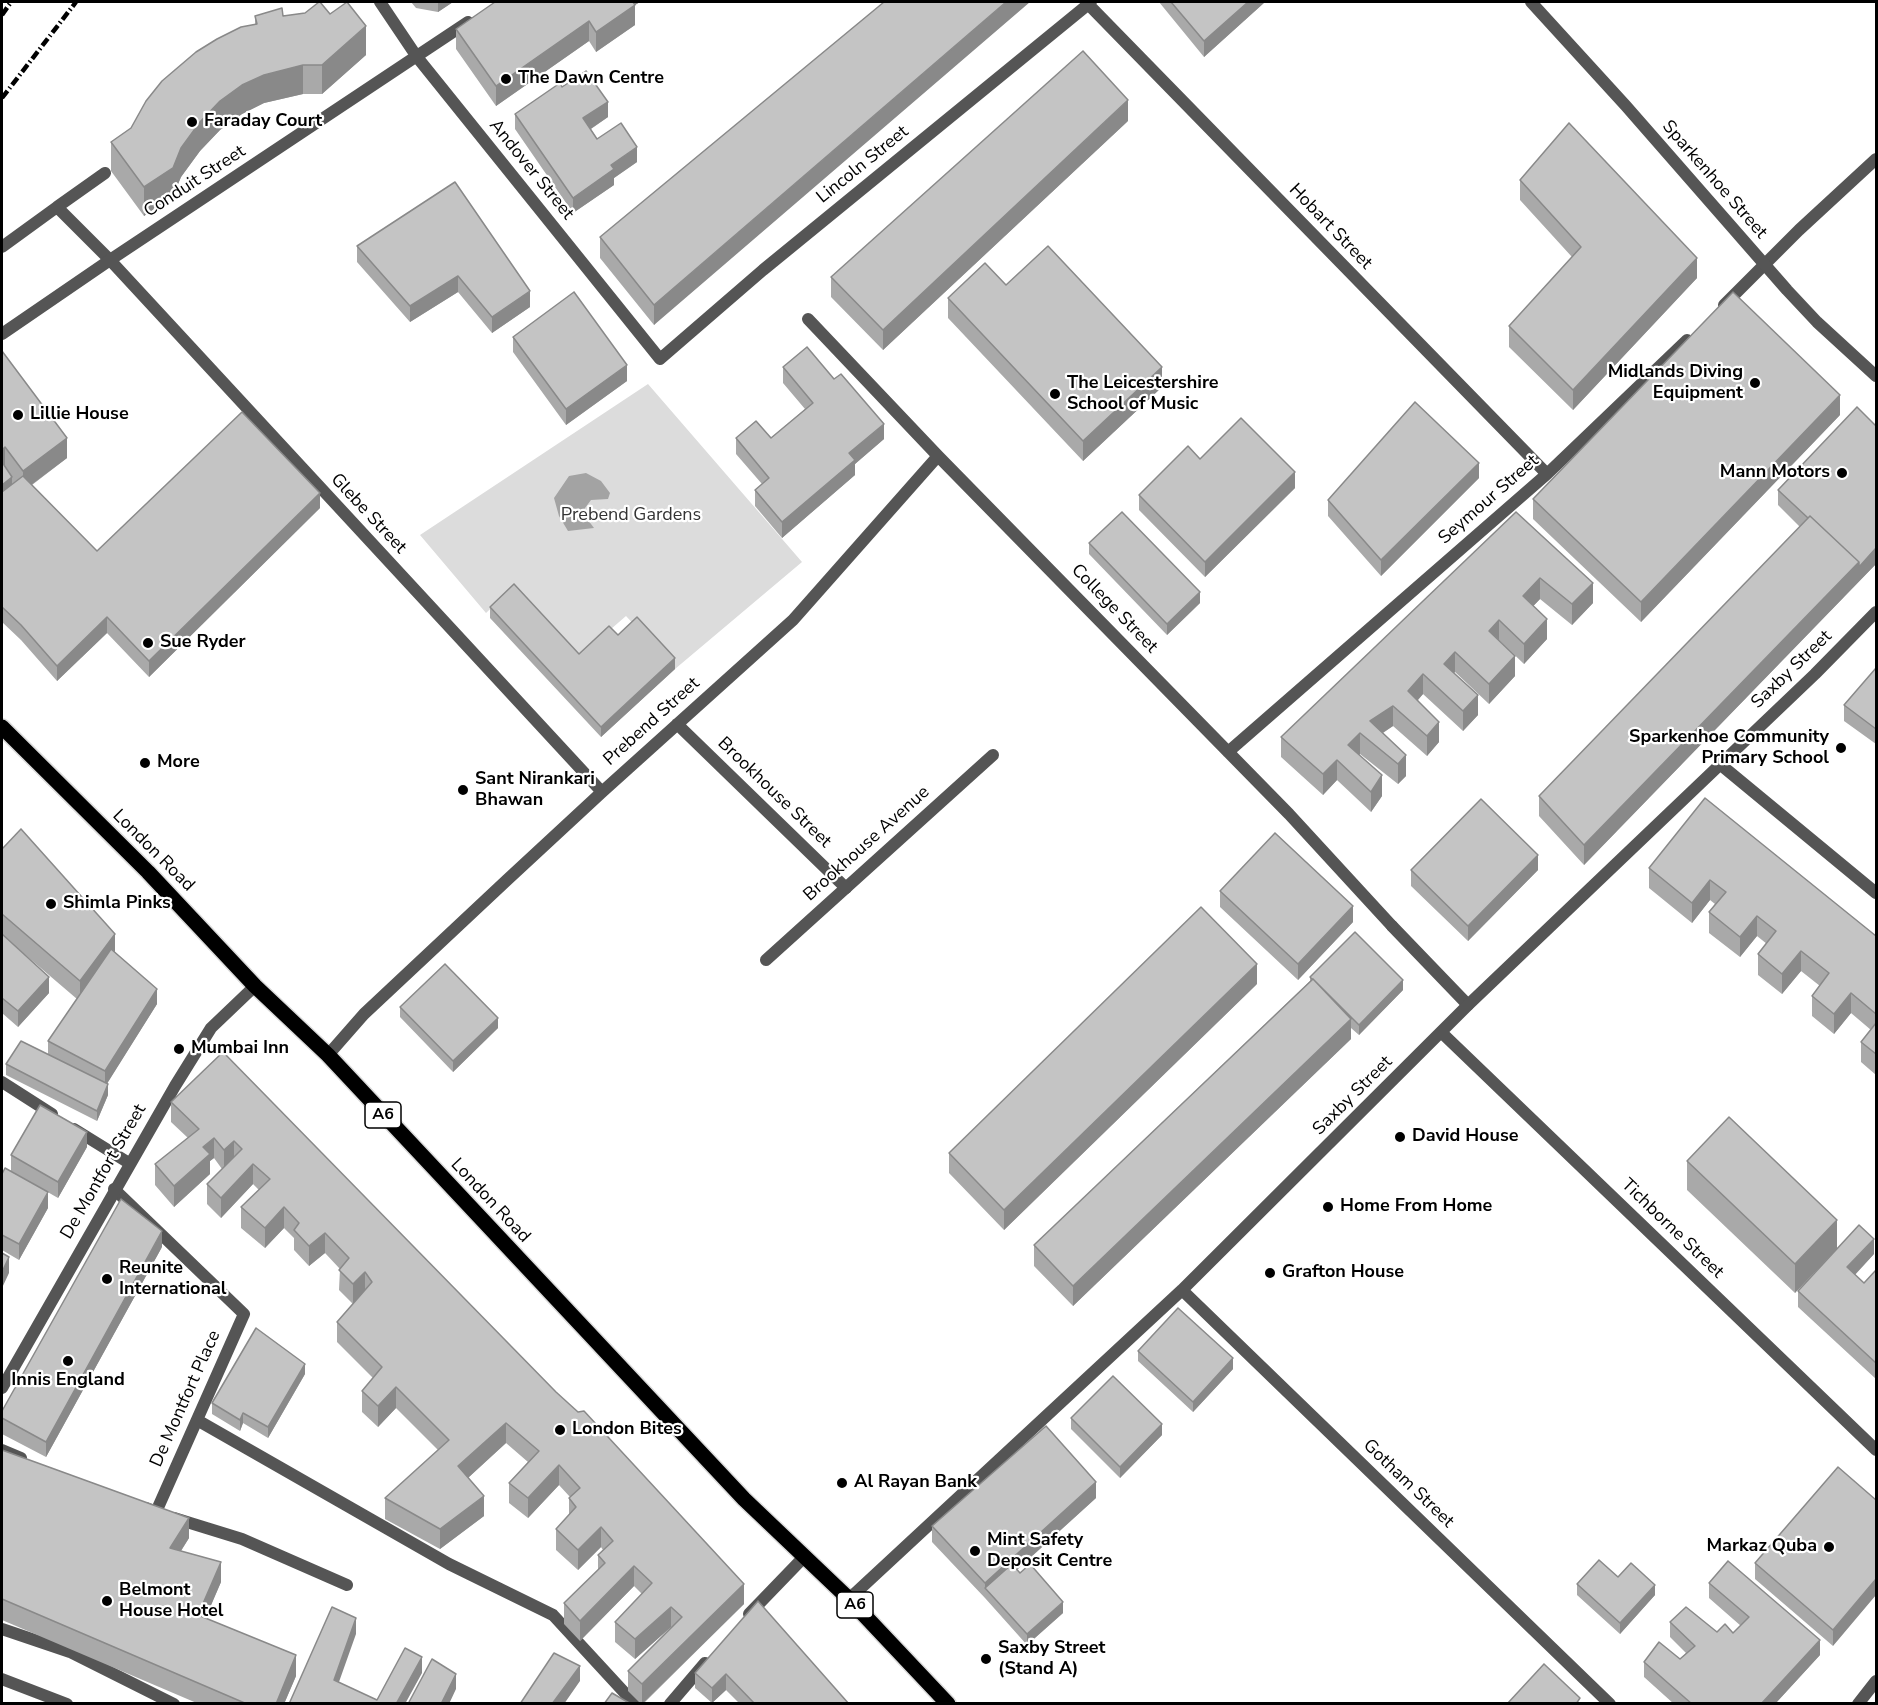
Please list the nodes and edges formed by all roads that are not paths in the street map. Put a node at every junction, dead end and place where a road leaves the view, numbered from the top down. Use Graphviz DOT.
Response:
graph roads {
  1 [pos="380,2"];
  2 [pos="1531,2"];
  3 [pos="1089,3"];
  4 [pos="481,14"];
  5 [pos="417,57"];
  6 [pos="1876,159"];
  7 [pos="105,173"];
  8 [pos="57,207"];
  9 [pos="2,247"];
  10 [pos="110,260"];
  11 [pos="1765,266"];
  12 [pos="1714,314"];
  13 [pos="808,319"];
  14 [pos="1698,330"];
  15 [pos="2,334"];
  16 [pos="660,359"];
  17 [pos="1876,376"];
  18 [pos="938,456"];
  19 [pos="1547,474"];
  20 [pos="1876,612"];
  21 [pos="677,724"];
  22 [pos="2,727"];
  23 [pos="1228,752"];
  24 [pos="993,755"];
  25 [pos="1721,765"];
  26 [pos="602,792"];
  27 [pos="846,888"];
  28 [pos="1876,893"];
  29 [pos="766,960"];
  30 [pos="255,986"];
  31 [pos="1468,1005"];
  32 [pos="1442,1033"];
  33 [pos="328,1056"];
  34 [pos="2,1082"];
  35 [pos="129,1163"];
  36 [pos="114,1189"];
  37 [pos="1182,1290"];
  38 [pos="2,1388"];
  39 [pos="197,1420"];
  40 [pos="2,1450"];
  41 [pos="1876,1450"];
  42 [pos="34,1463"];
  43 [pos="134,1503"];
  44 [pos="156,1512"];
  45 [pos="804,1557"];
  46 [pos="347,1585"];
  47 [pos="849,1599"];
  48 [pos="744,1620"];
  49 [pos="2,1629"];
  50 [pos="714,1653"];
  51 [pos="2,1679"];
  52 [pos="1876,1682"];
  53 [pos="67,1704"];
  54 [pos="174,1704"];
  55 [pos="635,1704"];
  56 [pos="670,1704"];
  57 [pos="948,1704"];
  58 [pos="1610,1704"];
  59 [pos="1858,1704"];
  1 -- 5 [label="street, Andover Street"];
  2 -- 11 [label="street, Sparkenhoe Street"];
  3 -- 16 [label="street, Lincoln Street"];
  3 -- 19 [label="street, Hobart Street"];
  4 -- 5 [label="street, Conduit Street"];
  5 -- 10 [label="street, Conduit Street"];
  5 -- 16 [label="street, Andover Street"];
  6 -- 11 [label="street"];
  7 -- 8 [label="street"];
  8 -- 9 [label="street"];
  8 -- 10 [label="street, Glebe Street"];
  10 -- 15 [label="street, Conduit Street"];
  10 -- 26 [label="street, Glebe Street"];
  11 -- 12 [label="street"];
  11 -- 17 [label="street, Sparkenhoe Street"];
  13 -- 18 [label="street, College Street"];
  14 -- 19 [label="street, Seymour Street"];
  18 -- 21 [label="street, Prebend Street"];
  18 -- 23 [label="street, College Street"];
  19 -- 23 [label="street, Seymour Street"];
  20 -- 25 [label="street, Saxby Street"];
  21 -- 26 [label="street, Prebend Street"];
  21 -- 27 [label="street, Brookhouse Street"];
  22 -- 30 [label="main road, London Road / A6"];
  23 -- 31 [label="street, College Street"];
  24 -- 27 [label="street, Brookhouse Avenue"];
  25 -- 28 [label="street"];
  25 -- 31 [label="street, Saxby Street"];
  26 -- 33 [label="street, Prebend Street"];
  27 -- 29 [label="street, Brookhouse Avenue"];
  30 -- 33 [label="main road, London Road / A6"];
  30 -- 35 [label="street, De Montfort Street"];
  31 -- 32 [label="street, Saxby Street"];
  32 -- 37 [label="street, Saxby Street"];
  32 -- 41 [label="street, Tichborne Street"];
  33 -- 45 [label="main road, London Road / A6"];
  34 -- 35 [label="street"];
  35 -- 36 [label="street, De Montfort Street"];
  36 -- 38 [label="street, De Montfort Street"];
  36 -- 39 [label="street, De Montfort Place"];
  37 -- 47 [label="street, Saxby Street"];
  37 -- 58 [label="street, Gotham Street"];
  39 -- 44 [label="street, De Montfort Place"];
  39 -- 55 [label="street"];
  40 -- 42 [label="street"];
  43 -- 44 [label="street"];
  44 -- 46 [label="street"];
  45 -- 47 [label="main road, London Road / A6"];
  45 -- 48 [label="street"];
  47 -- 57 [label="main road, London Road / A6"];
  49 -- 54 [label="street"];
  50 -- 56 [label="street"];
  51 -- 53 [label="street"];
  52 -- 59 [label="street"];
}
